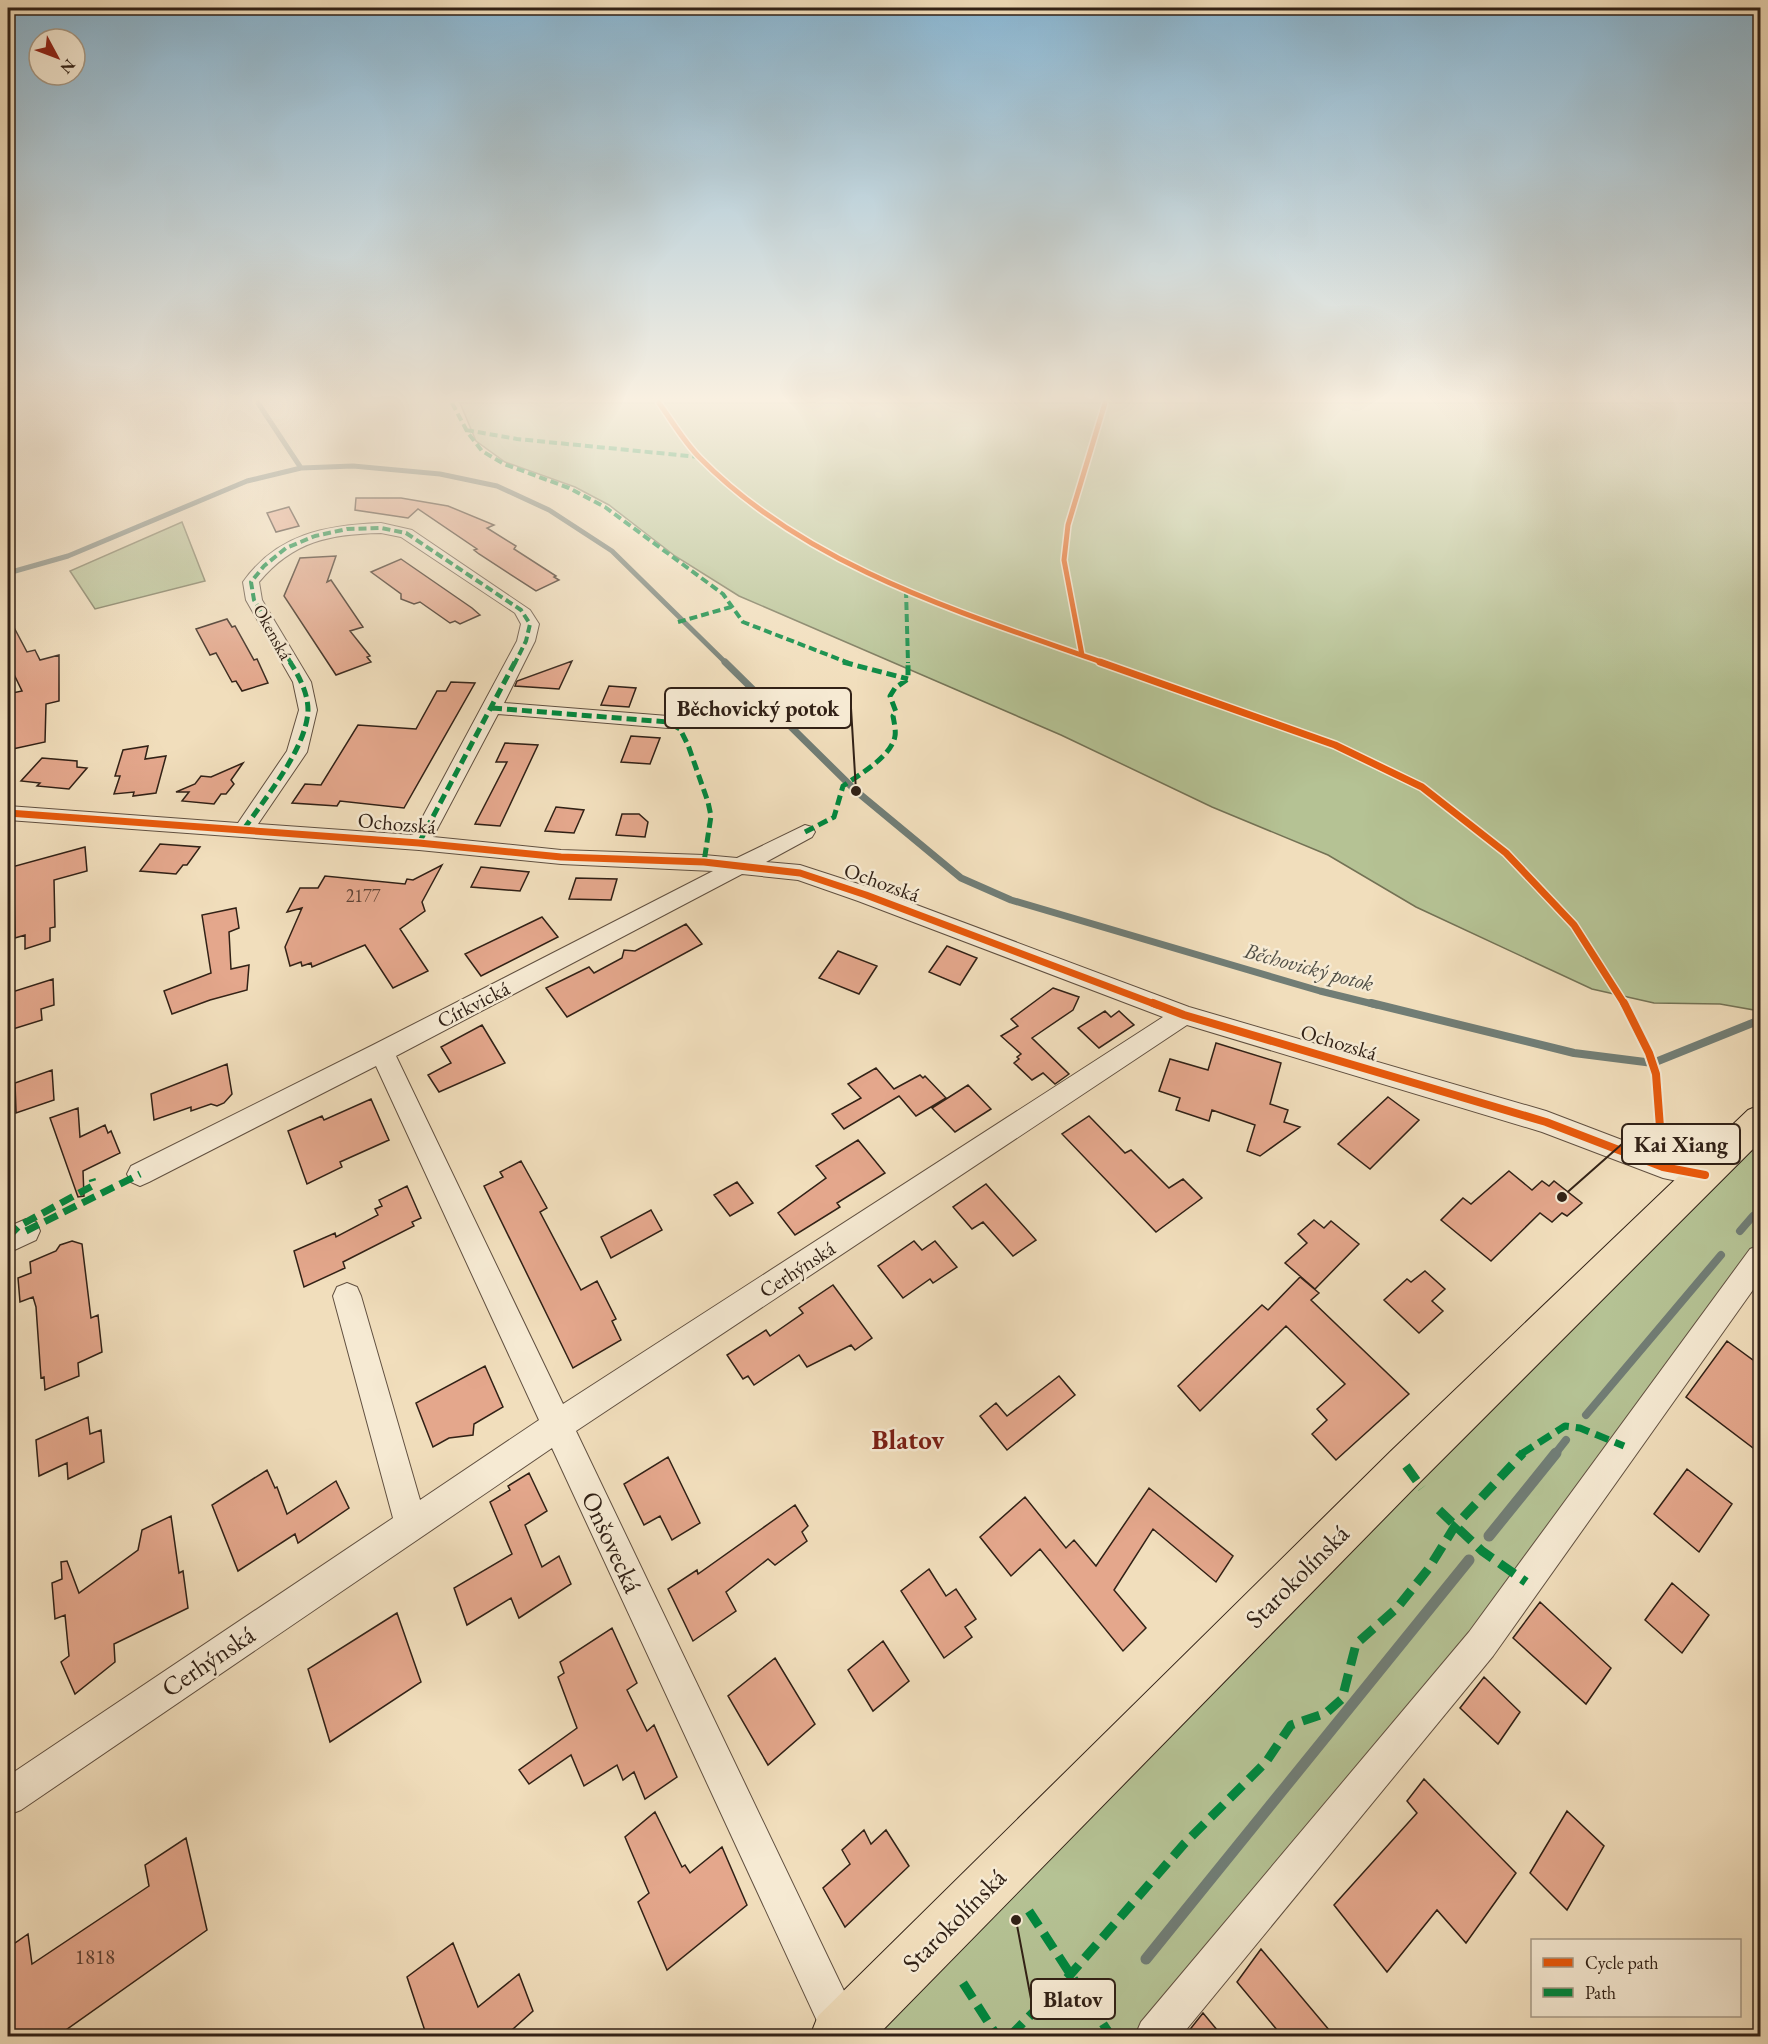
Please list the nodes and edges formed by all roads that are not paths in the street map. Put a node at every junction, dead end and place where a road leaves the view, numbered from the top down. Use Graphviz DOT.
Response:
graph roads {
  1 [pos="492,708"];
  2 [pos="668,722"];
  3 [pos="8,813"];
  4 [pos="244,829"];
  5 [pos="805,832"];
  6 [pos="419,843"];
  7 [pos="738,866"];
  8 [pos="1184,1014"];
  9 [pos="382,1052"];
  10 [pos="1761,1120"];
  11 [pos="140,1173"];
  12 [pos="1705,1176"];
  13 [pos="1761,1258"];
  14 [pos="347,1296"];
  15 [pos="557,1426"];
  16 [pos="411,1526"];
  17 [pos="8,1797"];
  18 [pos="841,2034"];
  19 [pos="1155,2037"];
  1 -- 2 [label="street"];
  1 -- 4 [label="street, Okenská"];
  1 -- 6 [label="street, Okenská"];
  3 -- 4 [label="street, Ochozská"];
  4 -- 6 [label="street, Ochozská"];
  5 -- 7 [label="street, Církvická"];
  6 -- 7 [label="street, Ochozská"];
  7 -- 8 [label="street, Ochozská"];
  7 -- 9 [label="street, Církvická"];
  8 -- 12 [label="street, Ochozská"];
  8 -- 15 [label="street, Cerhýnská"];
  9 -- 11 [label="street, Církvická"];
  9 -- 15 [label="street, Onšovecká"];
  10 -- 12 [label="main road, Starokolínská"];
  12 -- 18 [label="main road, Starokolínská"];
  13 -- 19 [label="street"];
  14 -- 16 [label="street"];
  15 -- 16 [label="street, Cerhýnská"];
  15 -- 18 [label="street, Onšovecká"];
  16 -- 17 [label="street, Cerhýnská"];
}
